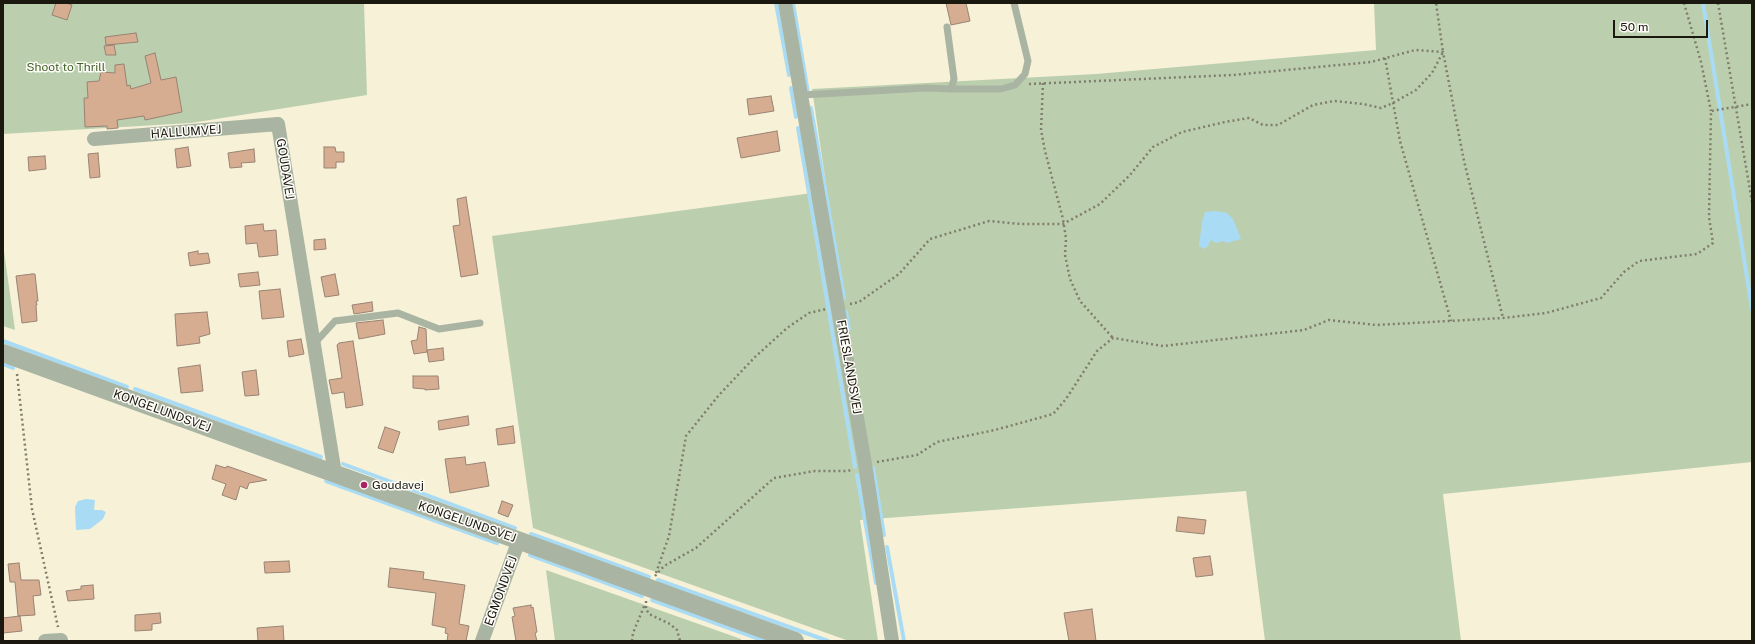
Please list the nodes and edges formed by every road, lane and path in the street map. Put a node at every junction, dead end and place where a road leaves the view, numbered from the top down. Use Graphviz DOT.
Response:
graph roads {
  1 [pos="785,3"];
  2 [pos="1014,3"];
  3 [pos="1436,3"];
  4 [pos="1684,3"];
  5 [pos="1718,3"];
  6 [pos="947,27"];
  7 [pos="1443,52"];
  8 [pos="1385,58"];
  9 [pos="1043,83"];
  10 [pos="1014,86"];
  11 [pos="951,89"];
  12 [pos="802,94"];
  13 [pos="1393,103"];
  14 [pos="1752,104"];
  15 [pos="1736,106"];
  16 [pos="1711,111"];
  17 [pos="278,124"];
  18 [pos="94,139"];
  19 [pos="1752,202"];
  20 [pos="1064,224"];
  21 [pos="838,306"];
  22 [pos="824,310"];
  23 [pos="1503,318"];
  24 [pos="1451,321"];
  25 [pos="480,323"];
  26 [pos="1113,338"];
  27 [pos="314,344"];
  28 [pos="9,355"];
  29 [pos="865,464"];
  30 [pos="335,474"];
  31 [pos="519,540"];
  32 [pos="651,588"];
  33 [pos="60,640"];
  34 [pos="45,641"];
  35 [pos="482,641"];
  36 [pos="632,641"];
  37 [pos="680,641"];
  38 [pos="795,641"];
  39 [pos="892,641"];
  1 -- 12 [label="street, FRIESLANDSVEJ"];
  2 -- 10 [label="lane"];
  3 -- 7 [label="path"];
  4 -- 16 [label="path"];
  5 -- 15 [label="path"];
  6 -- 11 [label="lane"];
  7 -- 8 [label="path"];
  7 -- 13 [label="path"];
  7 -- 23 [label="path"];
  8 -- 9 [label="path"];
  8 -- 13 [label="path"];
  9 -- 10 [label="path"];
  9 -- 20 [label="path"];
  10 -- 11 [label="lane"];
  11 -- 12 [label="lane"];
  12 -- 21 [label="street, FRIESLANDSVEJ"];
  13 -- 20 [label="path"];
  13 -- 24 [label="path"];
  14 -- 15 [label="path"];
  15 -- 16 [label="path"];
  15 -- 19 [label="path"];
  16 -- 23 [label="path"];
  17 -- 18 [label="street, HALLUMVEJ"];
  17 -- 27 [label="street, GOUDAVEJ"];
  20 -- 21 [label="path"];
  20 -- 26 [label="path"];
  21 -- 29 [label="street, FRIESLANDSVEJ"];
  22 -- 32 [label="path"];
  23 -- 24 [label="path"];
  24 -- 26 [label="path"];
  25 -- 27 [label="lane"];
  26 -- 29 [label="path"];
  27 -- 30 [label="street, GOUDAVEJ"];
  28 -- 30 [label="street, KONGELUNDSVEJ"];
  28 -- 33 [label="path"];
  29 -- 32 [label="path"];
  29 -- 39 [label="street, FRIESLANDSVEJ"];
  30 -- 31 [label="street, KONGELUNDSVEJ"];
  31 -- 32 [label="street, KONGELUNDSVEJ"];
  31 -- 35 [label="street, EGMONDVEJ"];
  32 -- 36 [label="path"];
  32 -- 37 [label="path"];
  32 -- 38 [label="street, KONGELUNDSVEJ"];
  33 -- 34 [label="street"];
}
